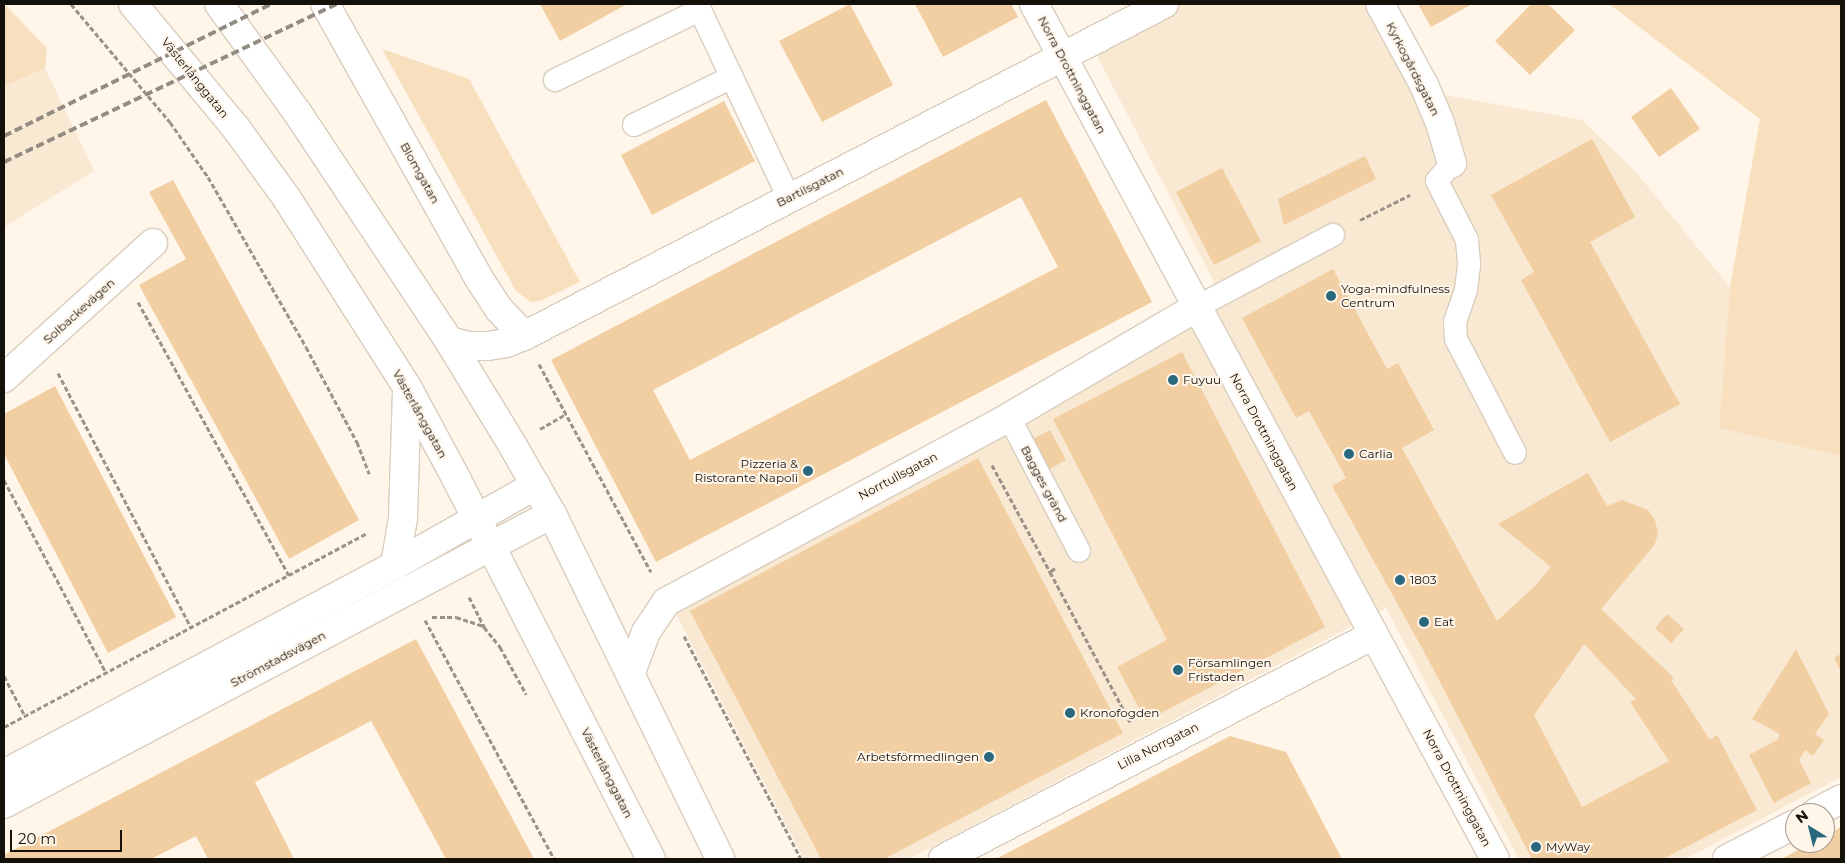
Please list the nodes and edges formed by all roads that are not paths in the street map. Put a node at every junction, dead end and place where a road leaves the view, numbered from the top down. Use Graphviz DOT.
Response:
graph roads {
  1 [pos="133,4"];
  2 [pos="219,4"];
  3 [pos="325,4"];
  4 [pos="1034,4"];
  5 [pos="1164,4"];
  6 [pos="1380,4"];
  7 [pos="1062,57"];
  8 [pos="732,77"];
  9 [pos="555,80"];
  10 [pos="634,125"];
  11 [pos="1452,163"];
  12 [pos="789,198"];
  13 [pos="1333,234"];
  14 [pos="154,243"];
  15 [pos="1197,307"];
  16 [pos="524,336"];
  17 [pos="449,341"];
  18 [pos="4,378"];
  19 [pos="407,387"];
  20 [pos="1009,417"];
  21 [pos="1515,453"];
  22 [pos="536,486"];
  23 [pos="552,514"];
  24 [pos="477,519"];
  25 [pos="490,547"];
  26 [pos="1079,550"];
  27 [pos="395,565"];
  28 [pos="1374,635"];
  29 [pos="630,672"];
  30 [pos="4,774"];
  31 [pos="4,804"];
  32 [pos="1785,829"];
  33 [pos="651,859"];
  34 [pos="720,859"];
  35 [pos="943,859"];
  36 [pos="1496,859"];
  37 [pos="1727,859"];
  1 -- 19 [label="street, Västerlånggatan"];
  2 -- 17 [label="street"];
  3 -- 16 [label="street, Blomgatan"];
  4 -- 7 [label="street, Norra Drottninggatan"];
  5 -- 7 [label="street, Bartilsgatan"];
  6 -- 11 [label="street, Kyrkogårdsgatan"];
  7 -- 12 [label="street, Bartilsgatan"];
  7 -- 15 [label="street, Norra Drottninggatan"];
  8 -- 9 [label="lane"];
  8 -- 10 [label="lane"];
  8 -- 12 [label="lane"];
  11 -- 21 [label="lane"];
  12 -- 16 [label="street, Bartilsgatan"];
  13 -- 15 [label="lane"];
  14 -- 18 [label="street, Solbackevägen"];
  15 -- 20 [label="street, Norrtullsgatan"];
  15 -- 28 [label="street, Norra Drottninggatan"];
  16 -- 17 [label="street, Bartilsgatan"];
  17 -- 22 [label="street"];
  19 -- 24 [label="street, Västerlånggatan"];
  19 -- 27 [label="street"];
  20 -- 26 [label="lane, Bagges gränd"];
  20 -- 29 [label="street, Norrtullsgatan"];
  22 -- 23 [label="street"];
  22 -- 24 [label="street"];
  23 -- 25 [label="street, Strömstadsvägen"];
  23 -- 29 [label="street"];
  24 -- 25 [label="street, Västerlånggatan"];
  24 -- 27 [label="street"];
  25 -- 31 [label="street, Strömstadsvägen"];
  25 -- 33 [label="street, Västerlånggatan"];
  27 -- 30 [label="street"];
  28 -- 35 [label="street, Lilla Norrgatan"];
  28 -- 36 [label="street, Norra Drottninggatan"];
  29 -- 34 [label="street"];
  32 -- 37 [label="street"];
}
